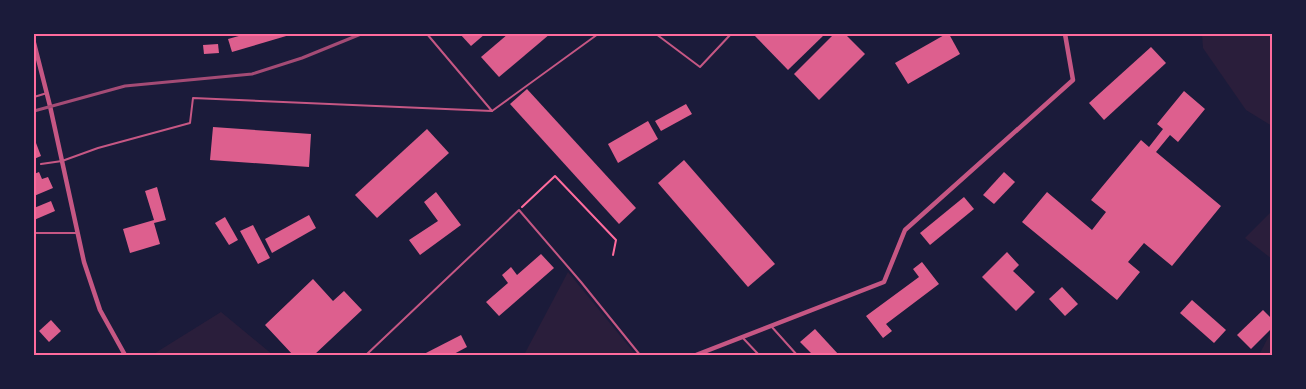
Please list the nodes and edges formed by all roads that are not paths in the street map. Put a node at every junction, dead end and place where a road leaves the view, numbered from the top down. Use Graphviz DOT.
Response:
graph roads {
  1 [pos="427,34"];
  2 [pos="598,34"];
  3 [pos="656,34"];
  4 [pos="731,34"];
  5 [pos="1066,34"];
  6 [pos="34,43"];
  7 [pos="36,55"];
  8 [pos="47,93"];
  9 [pos="34,97"];
  10 [pos="492,111"];
  11 [pos="62,161"];
  12 [pos="41,164"];
  13 [pos="34,233"];
  14 [pos="78,233"];
  15 [pos="771,326"];
  16 [pos="742,337"];
  17 [pos="708,353"];
  18 [pos="125,355"];
  19 [pos="366,355"];
  20 [pos="640,355"];
  21 [pos="696,355"];
  22 [pos="759,355"];
  23 [pos="798,355"];
  1 -- 10 [label="lane"];
  2 -- 10 [label="lane"];
  3 -- 4 [label="lane"];
  5 -- 15 [label="street"];
  6 -- 7 [label="street"];
  7 -- 8 [label="street"];
  8 -- 9 [label="lane"];
  8 -- 11 [label="street"];
  10 -- 11 [label="lane"];
  11 -- 12 [label="lane"];
  11 -- 14 [label="street"];
  13 -- 14 [label="lane"];
  14 -- 18 [label="street"];
  15 -- 16 [label="street"];
  15 -- 23 [label="lane"];
  16 -- 17 [label="street"];
  16 -- 22 [label="lane"];
  17 -- 21 [label="street"];
  19 -- 20 [label="lane"];
}
